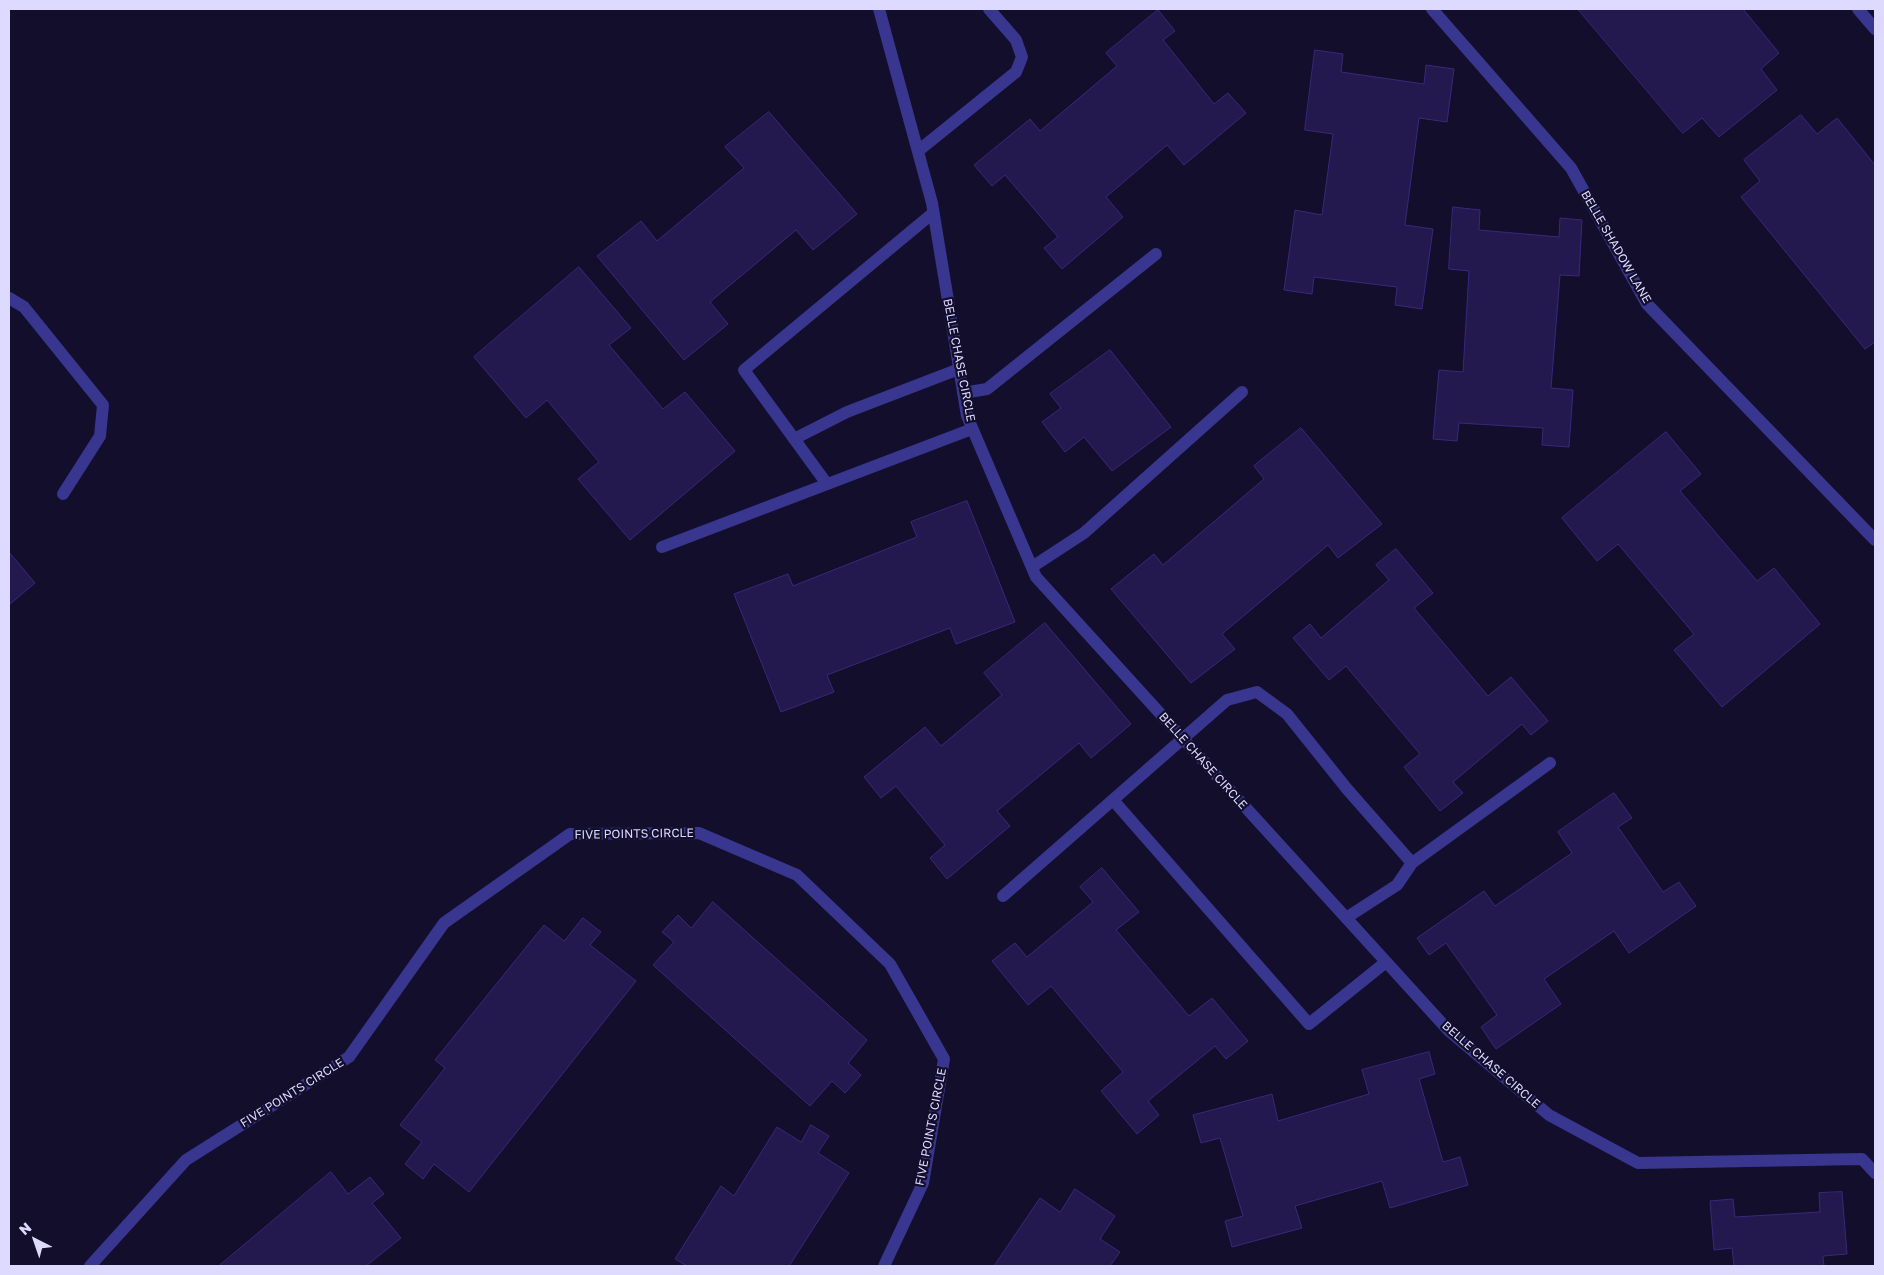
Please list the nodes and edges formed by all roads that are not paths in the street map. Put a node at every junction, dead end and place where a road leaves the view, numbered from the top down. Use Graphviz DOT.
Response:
graph roads {
  1 [pos="879,9"];
  2 [pos="989,9"];
  3 [pos="1432,9"];
  4 [pos="1858,9"];
  5 [pos="1875,30"];
  6 [pos="918,152"];
  7 [pos="933,213"];
  8 [pos="1156,254"];
  9 [pos="9,298"];
  10 [pos="959,369"];
  11 [pos="1242,392"];
  12 [pos="963,393"];
  13 [pos="972,429"];
  14 [pos="794,439"];
  15 [pos="827,484"];
  16 [pos="62,494"];
  17 [pos="1875,540"];
  18 [pos="662,548"];
  19 [pos="1032,567"];
  20 [pos="1183,739"];
  21 [pos="1550,763"];
  22 [pos="1112,800"];
  23 [pos="1412,863"];
  24 [pos="1003,896"];
  25 [pos="1346,918"];
  26 [pos="1386,962"];
  27 [pos="1875,1173"];
  28 [pos="90,1266"];
  29 [pos="884,1266"];
  1 -- 6 [label="street, BELLE CHASE CIRCLE"];
  2 -- 6 [label="street"];
  3 -- 17 [label="street, BELLE SHADOW LANE"];
  4 -- 5 [label="street"];
  6 -- 7 [label="street, BELLE CHASE CIRCLE"];
  7 -- 10 [label="street, BELLE CHASE CIRCLE"];
  7 -- 14 [label="street"];
  8 -- 12 [label="street"];
  9 -- 16 [label="street"];
  10 -- 12 [label="street, BELLE CHASE CIRCLE"];
  10 -- 14 [label="street"];
  11 -- 19 [label="street"];
  12 -- 13 [label="street, BELLE CHASE CIRCLE"];
  13 -- 15 [label="street"];
  13 -- 19 [label="street, BELLE CHASE CIRCLE"];
  14 -- 15 [label="street"];
  15 -- 18 [label="street"];
  19 -- 20 [label="street, BELLE CHASE CIRCLE"];
  20 -- 22 [label="street"];
  20 -- 23 [label="street"];
  20 -- 25 [label="street, BELLE CHASE CIRCLE"];
  21 -- 23 [label="street"];
  22 -- 24 [label="street"];
  22 -- 26 [label="street"];
  23 -- 25 [label="street"];
  25 -- 26 [label="street, BELLE CHASE CIRCLE"];
  26 -- 27 [label="street, BELLE CHASE CIRCLE"];
  28 -- 29 [label="street, FIVE POINTS CIRCLE"];
}
